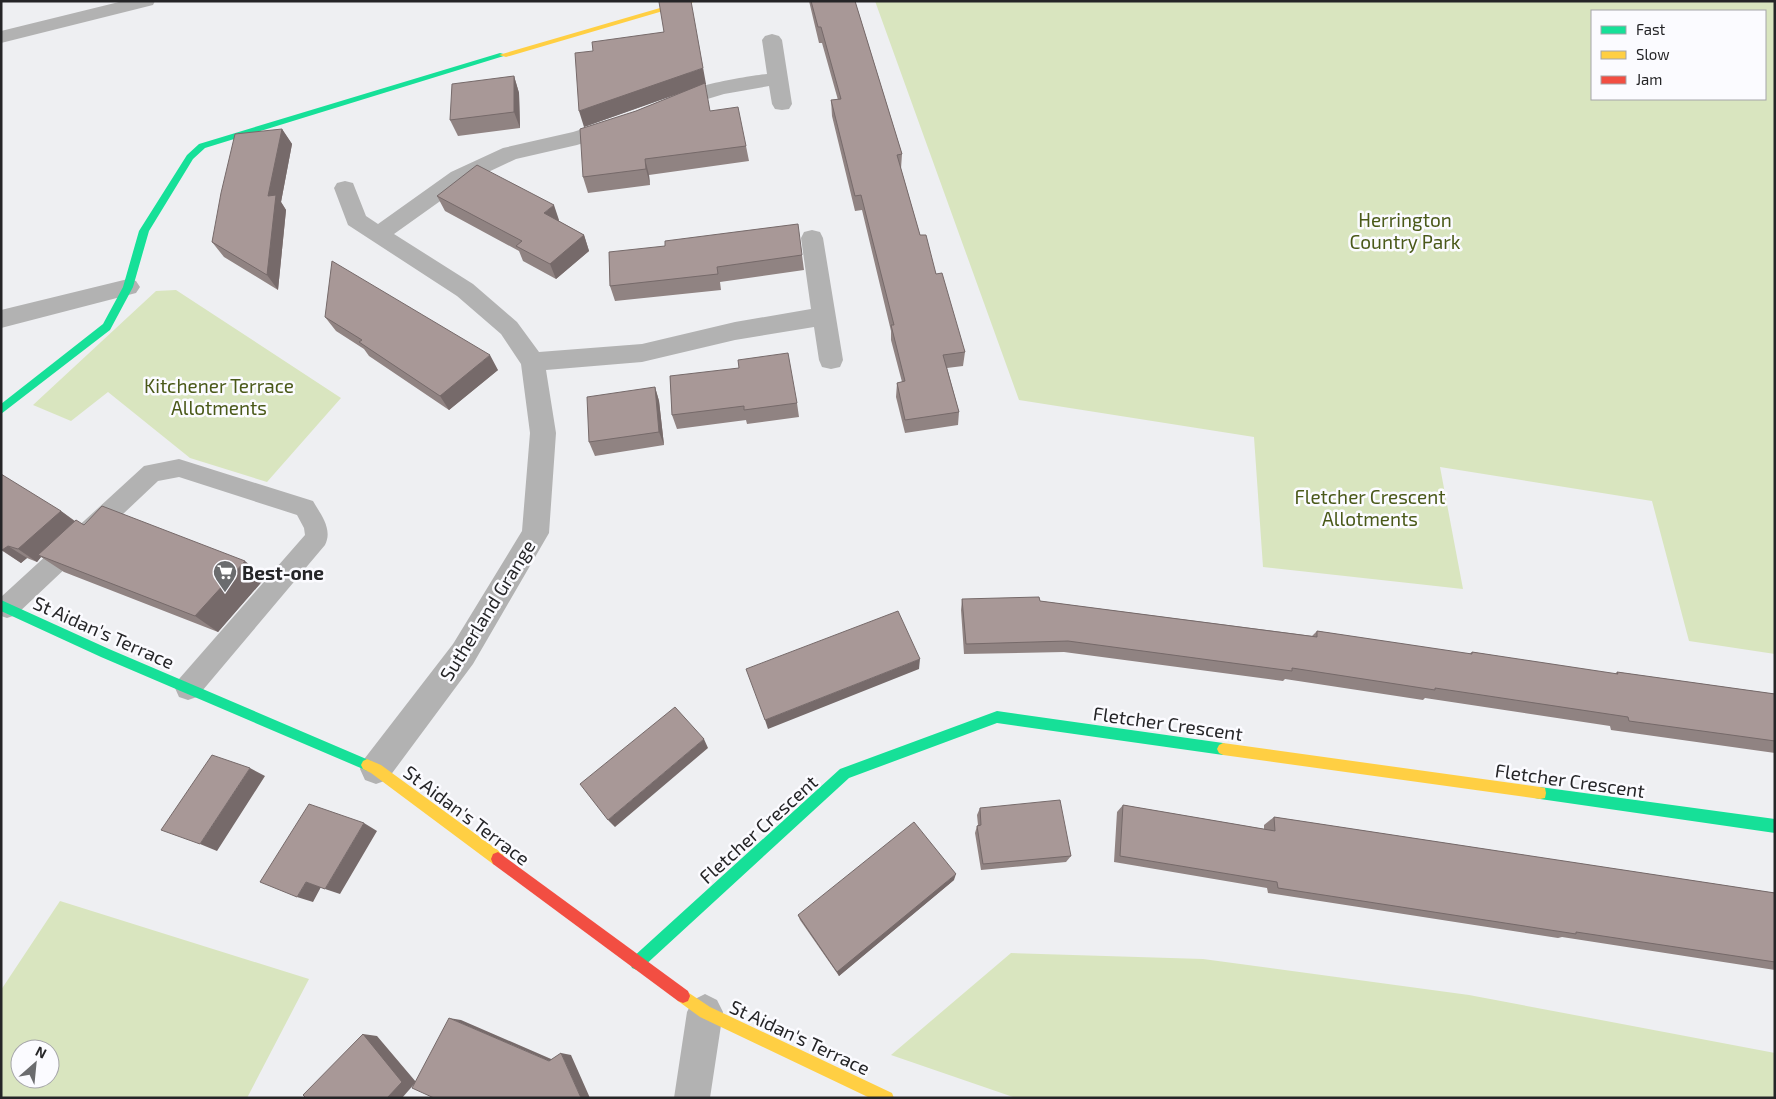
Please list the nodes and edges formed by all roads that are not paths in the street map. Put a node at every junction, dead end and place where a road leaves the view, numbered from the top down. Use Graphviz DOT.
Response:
graph roads {
  1 [pos="146,1"];
  2 [pos="693,1"];
  3 [pos="1,37"];
  4 [pos="772,40"];
  5 [pos="778,79"];
  6 [pos="782,104"];
  7 [pos="346,188"];
  8 [pos="379,234"];
  9 [pos="812,238"];
  10 [pos="128,287"];
  11 [pos="824,316"];
  12 [pos="1,319"];
  13 [pos="831,360"];
  14 [pos="533,362"];
  15 [pos="1,410"];
  16 [pos="4,606"];
  17 [pos="188,688"];
  18 [pos="376,769"];
  19 [pos="1775,826"];
  20 [pos="637,963"];
  21 [pos="704,1012"];
  22 [pos="692,1098"];
  23 [pos="887,1098"];
  1 -- 3 [label="street"];
  2 -- 10 [label="street"];
  4 -- 5 [label="street"];
  5 -- 6 [label="street"];
  5 -- 8 [label="street"];
  7 -- 8 [label="street, Sutherland Grange"];
  8 -- 14 [label="street, Sutherland Grange"];
  9 -- 11 [label="street"];
  10 -- 12 [label="street"];
  10 -- 15 [label="street"];
  11 -- 13 [label="street"];
  11 -- 14 [label="street"];
  14 -- 18 [label="street, Sutherland Grange"];
  16 -- 17 [label="street, St Aidan's Terrace"];
  16 -- 17 [label="lane"];
  17 -- 18 [label="street, St Aidan's Terrace"];
  18 -- 20 [label="street, St Aidan's Terrace"];
  19 -- 20 [label="street, Fletcher Crescent"];
  20 -- 21 [label="street, St Aidan's Terrace"];
  21 -- 22 [label="street"];
  21 -- 23 [label="street, St Aidan's Terrace"];
}
